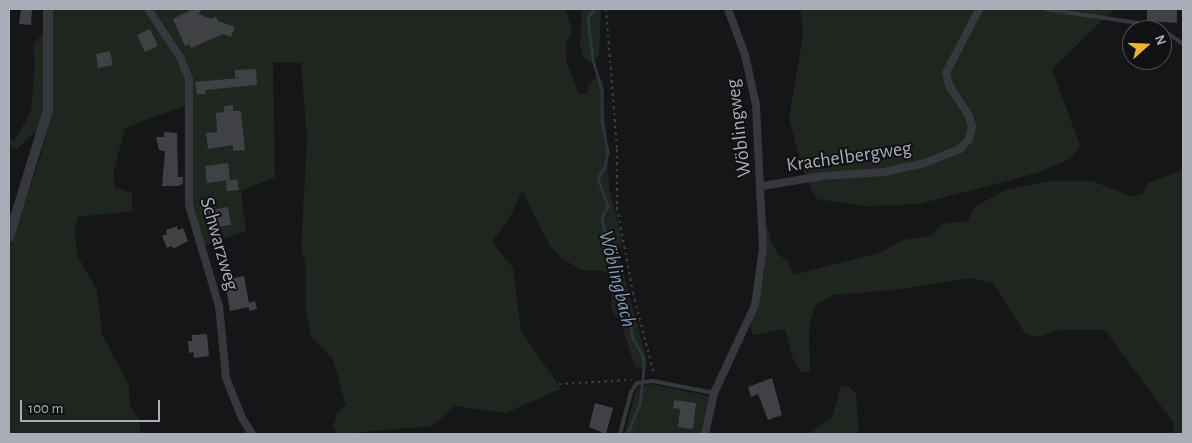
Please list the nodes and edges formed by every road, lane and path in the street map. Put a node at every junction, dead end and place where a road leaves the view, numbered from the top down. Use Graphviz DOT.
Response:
graph roads {
  1 [pos="48,9"];
  2 [pos="148,9"];
  3 [pos="606,9"];
  4 [pos="728,9"];
  5 [pos="979,9"];
  6 [pos="1045,9"];
  7 [pos="1183,44"];
  8 [pos="762,186"];
  9 [pos="9,238"];
  10 [pos="653,381"];
  11 [pos="637,383"];
  12 [pos="559,384"];
  13 [pos="714,393"];
  14 [pos="252,434"];
  15 [pos="620,434"];
  16 [pos="705,434"];
  1 -- 9 [label="street"];
  2 -- 14 [label="street, Schwarzweg"];
  3 -- 10 [label="path"];
  4 -- 8 [label="street, Wöblingweg"];
  5 -- 8 [label="street, Krachelbergweg"];
  6 -- 7 [label="lane"];
  8 -- 13 [label="street, Wöblingweg"];
  10 -- 11 [label="lane"];
  10 -- 13 [label="lane"];
  11 -- 12 [label="path"];
  11 -- 15 [label="lane"];
  13 -- 16 [label="street, Wöblingweg"];
}
